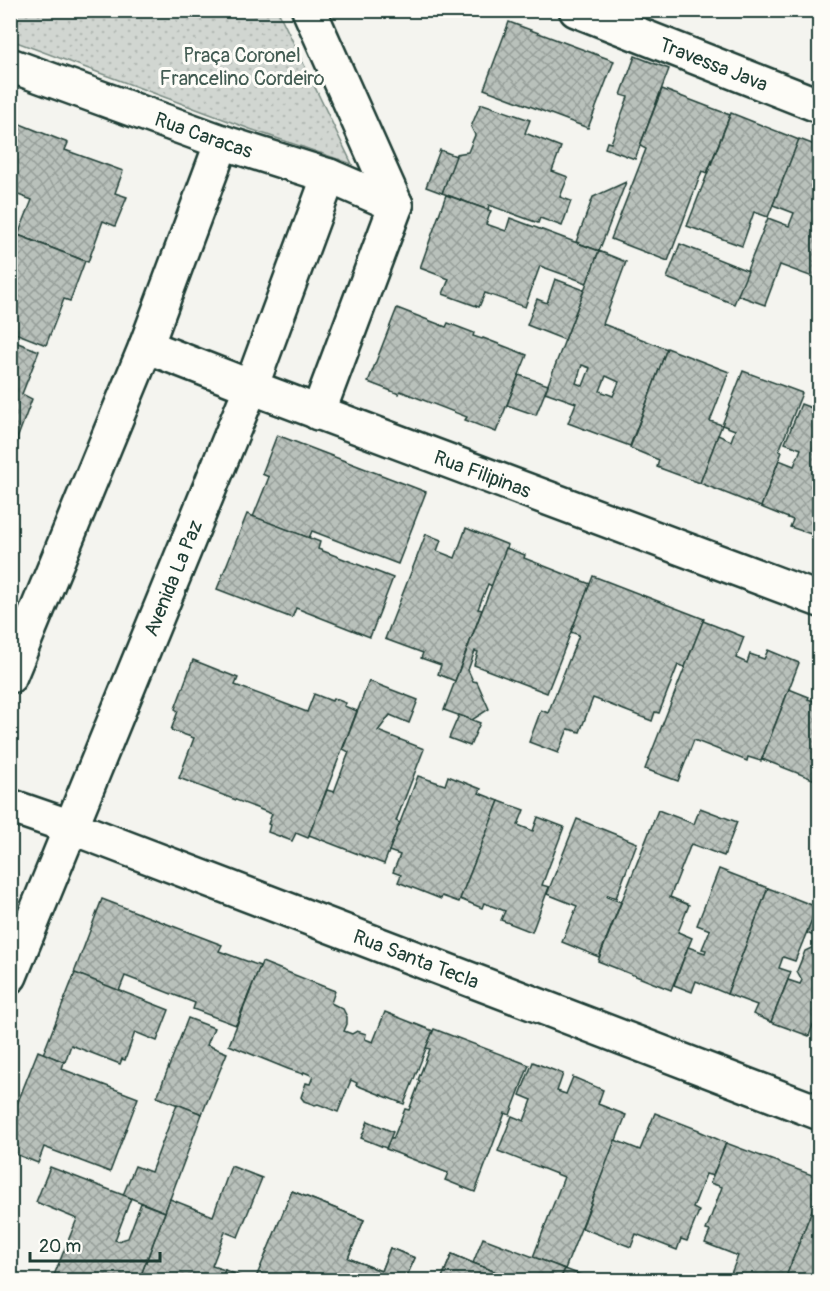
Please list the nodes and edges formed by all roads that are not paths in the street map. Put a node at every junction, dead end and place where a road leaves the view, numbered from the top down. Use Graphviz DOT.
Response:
graph roads {
  1 [pos="309,10"];
  2 [pos="576,10"];
  3 [pos="10,65"];
  4 [pos="819,105"];
  5 [pos="222,142"];
  6 [pos="329,176"];
  7 [pos="396,205"];
  8 [pos="146,346"];
  9 [pos="251,387"];
  10 [pos="318,412"];
  11 [pos="819,600"];
  12 [pos="10,676"];
  13 [pos="10,806"];
  14 [pos="70,827"];
  15 [pos="10,976"];
  16 [pos="819,1113"];
  1 -- 7 [label="street"];
  2 -- 4 [label="street, Travessa Java"];
  3 -- 5 [label="street, Rua Caracas"];
  5 -- 6 [label="street, Rua Caracas"];
  5 -- 8 [label="street"];
  6 -- 7 [label="street, Rua Caracas"];
  6 -- 9 [label="street, Avenida La Paz"];
  7 -- 10 [label="street"];
  8 -- 9 [label="street, Rua Filipinas"];
  8 -- 12 [label="street"];
  9 -- 10 [label="street, Rua Filipinas"];
  9 -- 14 [label="street, Avenida La Paz"];
  10 -- 11 [label="street, Rua Filipinas"];
  13 -- 14 [label="street, Rua Santa Tecla"];
  14 -- 15 [label="street, Avenida La Paz"];
  14 -- 16 [label="street, Rua Santa Tecla"];
}
